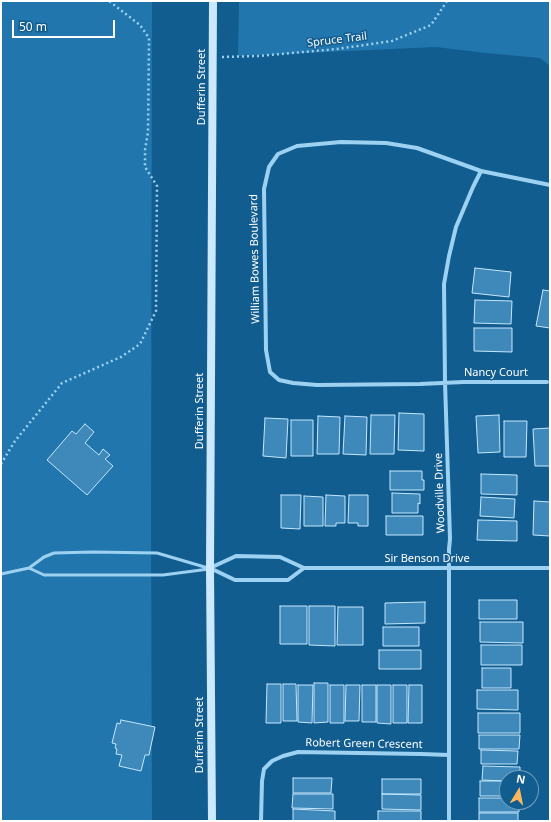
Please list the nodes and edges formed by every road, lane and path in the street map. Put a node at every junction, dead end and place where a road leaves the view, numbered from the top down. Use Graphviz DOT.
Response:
graph roads {
  1 [pos="109,1"];
  2 [pos="213,1"];
  3 [pos="447,1"];
  4 [pos="213,58"];
  5 [pos="481,171"];
  6 [pos="550,185"];
  7 [pos="445,382"];
  8 [pos="547,382"];
  9 [pos="1,464"];
  10 [pos="29,568"];
  11 [pos="210,568"];
  12 [pos="304,568"];
  13 [pos="450,568"];
  14 [pos="550,568"];
  15 [pos="1,574"];
  16 [pos="449,755"];
  17 [pos="212,821"];
  18 [pos="262,821"];
  19 [pos="449,821"];
  1 -- 9 [label="path"];
  2 -- 4 [label="main road, Dufferin Street"];
  3 -- 4 [label="path, Spruce Trail"];
  4 -- 11 [label="main road, Dufferin Street"];
  5 -- 6 [label="street, William Bowes Boulevard"];
  5 -- 7 [label="street, Woodville Drive"];
  5 -- 7 [label="street, William Bowes Boulevard"];
  7 -- 8 [label="street, Nancy Court"];
  7 -- 13 [label="street, Woodville Drive"];
  10 -- 11 [label="lane"];
  10 -- 11 [label="lane"];
  10 -- 15 [label="lane"];
  11 -- 12 [label="street, Sir Benson Drive"];
  11 -- 12 [label="street"];
  11 -- 17 [label="main road, Dufferin Street"];
  12 -- 13 [label="street, Sir Benson Drive"];
  13 -- 14 [label="street, Sir Benson Drive"];
  13 -- 16 [label="street, Woodville Drive"];
  16 -- 18 [label="street, Robert Green Crescent"];
  16 -- 19 [label="street, Woodville Drive"];
}
